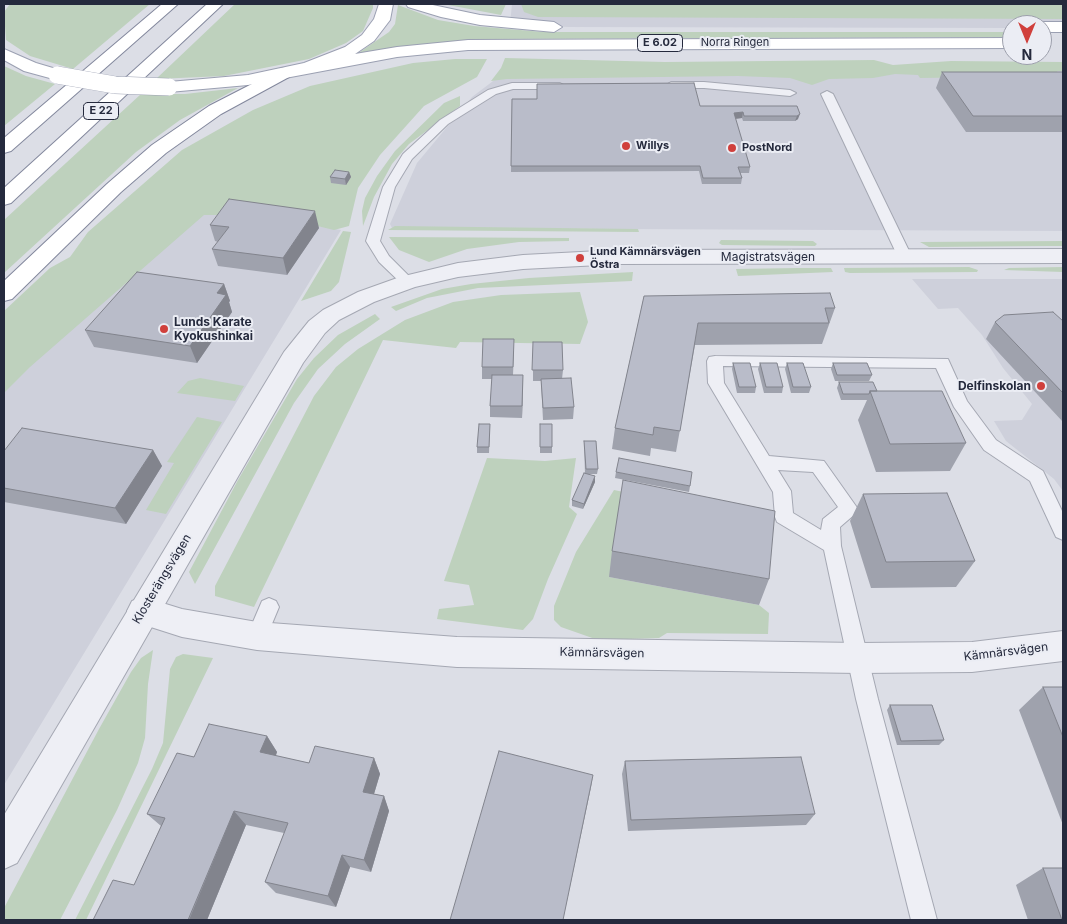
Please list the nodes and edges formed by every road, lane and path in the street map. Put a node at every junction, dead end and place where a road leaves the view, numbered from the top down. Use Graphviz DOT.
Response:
graph roads {
  1 [pos="171,4"];
  2 [pos="216,4"];
  3 [pos="386,4"];
  4 [pos="413,4"];
  5 [pos="568,27"];
  6 [pos="1002,43"];
  7 [pos="4,54"];
  8 [pos="309,67"];
  9 [pos="283,73"];
  10 [pos="655,85"];
  11 [pos="576,86"];
  12 [pos="790,93"];
  13 [pos="827,94"];
  14 [pos="4,147"];
  15 [pos="4,199"];
  16 [pos="1063,256"];
  17 [pos="905,257"];
  18 [pos="408,282"];
  19 [pos="4,294"];
  20 [pos="331,315"];
  21 [pos="764,462"];
  22 [pos="1063,532"];
  23 [pos="832,546"];
  24 [pos="143,611"];
  25 [pos="1063,646"];
  26 [pos="859,658"];
  27 [pos="4,850"];
  28 [pos="924,920"];
  1 -- 14 [label="main road, E 22"];
  2 -- 15 [label="main road, E 22"];
  3 -- 8 [label="main road"];
  4 -- 5 [label="main road"];
  6 -- 8 [label="main road, Norra Ringen / E 6.02"];
  7 -- 9 [label="main road, bridge"];
  8 -- 9 [label="main road"];
  9 -- 19 [label="main road"];
  10 -- 12 [label="lane"];
  11 -- 18 [label="lane"];
  13 -- 17 [label="lane"];
  16 -- 17 [label="street, Magistratsvägen"];
  17 -- 18 [label="street, Magistratsvägen"];
  18 -- 20 [label="street, Magistratsvägen"];
  20 -- 24 [label="street, Klosterängsvägen"];
  21 -- 22 [label="lane"];
  21 -- 23 [label="lane"];
  21 -- 23 [label="lane"];
  23 -- 26 [label="lane"];
  24 -- 26 [label="street, Kämnärsvägen"];
  24 -- 27 [label="street, Klosterängsvägen"];
  25 -- 26 [label="street, Kämnärsvägen"];
  26 -- 28 [label="lane"];
}
